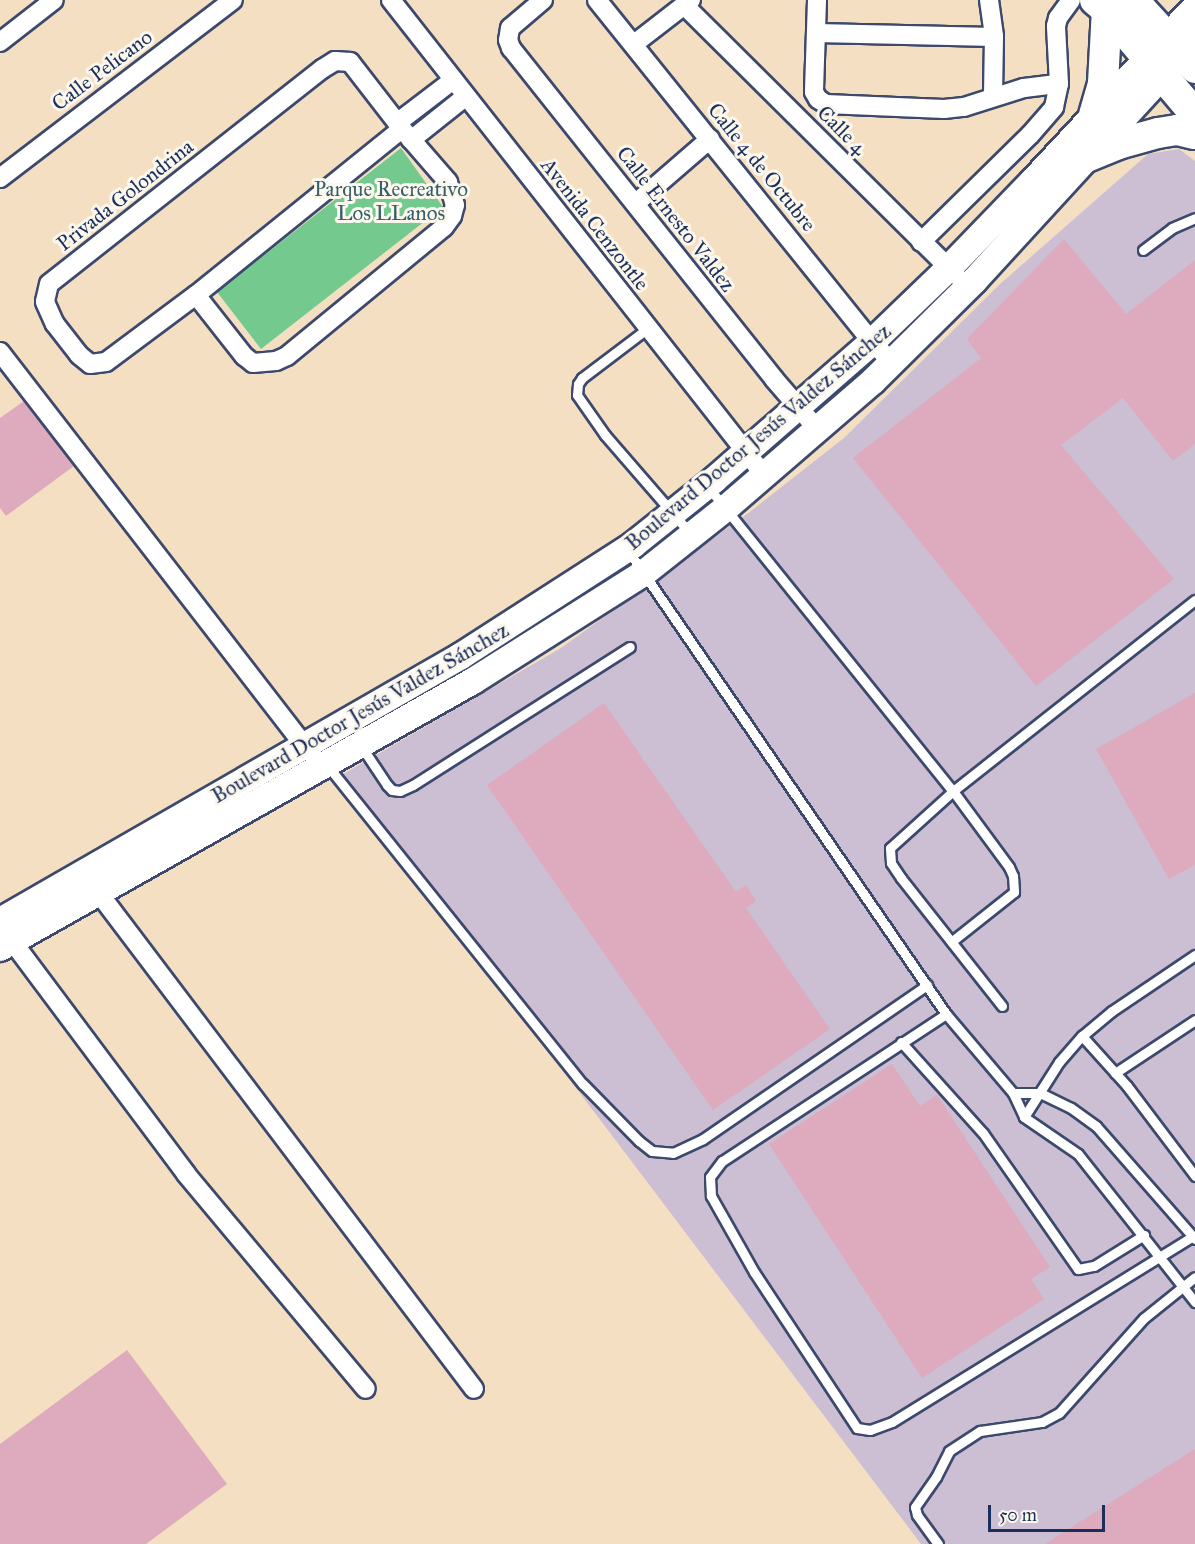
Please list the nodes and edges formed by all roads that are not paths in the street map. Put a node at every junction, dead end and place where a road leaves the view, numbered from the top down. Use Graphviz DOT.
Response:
graph roads {
  1 [pos="54,0"];
  2 [pos="234,0"];
  3 [pos="391,0"];
  4 [pos="543,0"];
  5 [pos="597,0"];
  6 [pos="817,0"];
  7 [pos="989,0"];
  8 [pos="1071,0"];
  9 [pos="688,3"];
  10 [pos="1111,3"];
  11 [pos="1195,7"];
  12 [pos="816,33"];
  13 [pos="994,37"];
  14 [pos="0,42"];
  15 [pos="634,44"];
  16 [pos="1185,49"];
  17 [pos="1154,67"];
  18 [pos="453,80"];
  19 [pos="1059,84"];
  20 [pos="993,96"];
  21 [pos="465,97"];
  22 [pos="1195,114"];
  23 [pos="1095,115"];
  24 [pos="403,131"];
  25 [pos="1195,134"];
  26 [pos="710,139"];
  27 [pos="1084,158"];
  28 [pos="0,178"];
  29 [pos="636,203"];
  30 [pos="1195,219"];
  31 [pos="921,242"];
  32 [pos="1143,250"];
  33 [pos="949,268"];
  34 [pos="968,286"];
  35 [pos="196,295"];
  36 [pos="648,328"];
  37 [pos="872,342"];
  38 [pos="0,352"];
  39 [pos="892,362"];
  40 [pos="799,407"];
  41 [pos="818,429"];
  42 [pos="745,452"];
  43 [pos="764,475"];
  44 [pos="707,486"];
  45 [pos="726,508"];
  46 [pos="673,513"];
  47 [pos="691,535"];
  48 [pos="627,549"];
  49 [pos="644,573"];
  50 [pos="1195,600"];
  51 [pos="630,647"];
  52 [pos="361,746"];
  53 [pos="305,747"];
  54 [pos="327,765"];
  55 [pos="953,791"];
  56 [pos="98,892"];
  57 [pos="4,936"];
  58 [pos="951,942"];
  59 [pos="1195,955"];
  60 [pos="927,985"];
  61 [pos="1002,1006"];
  62 [pos="946,1014"];
  63 [pos="1195,1020"];
  64 [pos="1082,1036"];
  65 [pos="901,1042"];
  66 [pos="1115,1073"];
  67 [pos="1013,1093"];
  68 [pos="1040,1093"];
  69 [pos="1024,1117"];
  70 [pos="1195,1176"];
  71 [pos="1144,1235"];
  72 [pos="1194,1238"];
  73 [pos="1161,1257"];
  74 [pos="1195,1276"];
  75 [pos="1182,1285"];
  76 [pos="1195,1302"];
  77 [pos="366,1389"];
  78 [pos="474,1389"];
  79 [pos="938,1544"];
  1 -- 14 [label="street"];
  2 -- 28 [label="street, Calle Pelicano"];
  3 -- 18 [label="street, Avenida Cenzontle"];
  4 -- 29 [label="street, Calle Ernesto Valdez"];
  5 -- 15 [label="street, Calle 4 de Octubre"];
  6 -- 12 [label="street"];
  7 -- 13 [label="street"];
  8 -- 19 [label="street"];
  9 -- 15 [label="street"];
  9 -- 31 [label="street, Calle 4"];
  10 -- 16 [label="highway"];
  10 -- 17 [label="highway"];
  10 -- 23 [label="highway"];
  11 -- 16 [label="main road, Boulevard Doctor Jesús Valdez Sánchez"];
  12 -- 13 [label="street"];
  12 -- 20 [label="street"];
  13 -- 20 [label="street"];
  15 -- 26 [label="street, Calle 4 de Octubre"];
  16 -- 17 [label="main road, Boulevard Doctor Jesús Valdez Sánchez"];
  17 -- 22 [label="highway"];
  17 -- 23 [label="main road, Boulevard Doctor Jesús Valdez Sánchez"];
  17 -- 27 [label="main road, Boulevard Doctor Jesús Valdez Sánchez"];
  18 -- 21 [label="street, Avenida Cenzontle"];
  18 -- 24 [label="street, Privada Golondrina"];
  19 -- 20 [label="street"];
  19 -- 31 [label="street"];
  21 -- 24 [label="street, Privada Golondrina"];
  21 -- 36 [label="street, Avenida Cenzontle"];
  23 -- 33 [label="main road, Boulevard Doctor Jesús Valdez Sánchez"];
  24 -- 35 [label="street, Privada Golondrina"];
  24 -- 35 [label="street, Privada Golondrina"];
  24 -- 35 [label="street, Privada Golondrina"];
  25 -- 27 [label="highway"];
  26 -- 29 [label="street"];
  26 -- 37 [label="street, Calle 4 de Octubre"];
  27 -- 34 [label="main road, Boulevard Doctor Jesús Valdez Sánchez"];
  29 -- 40 [label="street, Calle Ernesto Valdez"];
  30 -- 32 [label="lane"];
  31 -- 33 [label="street, Calle 4"];
  33 -- 34 [label="street, Calle 4"];
  33 -- 37 [label="main road, Boulevard Doctor Jesús Valdez Sánchez"];
  34 -- 39 [label="main road, Boulevard Doctor Jesús Valdez Sánchez"];
  36 -- 42 [label="street, Avenida Cenzontle"];
  36 -- 46 [label="lane"];
  37 -- 39 [label="street, Calle 4 de Octubre"];
  37 -- 40 [label="main road, Boulevard Doctor Jesús Valdez Sánchez"];
  38 -- 53 [label="street"];
  39 -- 41 [label="main road, Boulevard Doctor Jesús Valdez Sánchez"];
  40 -- 41 [label="street, Calle Ernesto Valdez"];
  40 -- 42 [label="main road, Boulevard Doctor Jesús Valdez Sánchez"];
  41 -- 43 [label="main road, Boulevard Doctor Jesús Valdez Sánchez"];
  42 -- 43 [label="street, Avenida Cenzontle"];
  42 -- 44 [label="main road, Boulevard Doctor Jesús Valdez Sánchez"];
  43 -- 45 [label="main road, Boulevard Doctor Jesús Valdez Sánchez"];
  44 -- 45 [label="lane"];
  44 -- 46 [label="main road, Boulevard Doctor Jesús Valdez Sánchez"];
  45 -- 47 [label="main road, Boulevard Doctor Jesús Valdez Sánchez"];
  45 -- 55 [label="lane"];
  46 -- 47 [label="lane"];
  46 -- 48 [label="main road, Boulevard Doctor Jesús Valdez Sánchez"];
  47 -- 49 [label="main road, Boulevard Doctor Jesús Valdez Sánchez"];
  48 -- 49 [label="lane"];
  48 -- 53 [label="main road, Boulevard Doctor Jesús Valdez Sánchez"];
  49 -- 52 [label="main road, Boulevard Doctor Jesús Valdez Sánchez"];
  49 -- 60 [label="lane"];
  50 -- 55 [label="lane"];
  51 -- 52 [label="lane"];
  52 -- 54 [label="main road, Boulevard Doctor Jesús Valdez Sánchez"];
  53 -- 54 [label="street"];
  53 -- 57 [label="main road, Boulevard Doctor Jesús Valdez Sánchez"];
  54 -- 56 [label="main road, Boulevard Doctor Jesús Valdez Sánchez"];
  54 -- 60 [label="lane"];
  55 -- 58 [label="lane"];
  55 -- 58 [label="lane"];
  56 -- 57 [label="main road, Boulevard Doctor Jesús Valdez Sánchez"];
  56 -- 78 [label="street"];
  57 -- 77 [label="street"];
  58 -- 61 [label="lane"];
  59 -- 64 [label="lane"];
  60 -- 62 [label="lane"];
  62 -- 65 [label="lane"];
  62 -- 67 [label="lane"];
  63 -- 66 [label="lane"];
  64 -- 66 [label="lane"];
  64 -- 68 [label="lane"];
  65 -- 71 [label="lane"];
  65 -- 73 [label="lane"];
  66 -- 70 [label="lane"];
  67 -- 68 [label="lane"];
  67 -- 69 [label="lane"];
  68 -- 69 [label="lane"];
  68 -- 72 [label="lane"];
  69 -- 71 [label="lane"];
  71 -- 73 [label="lane"];
  72 -- 73 [label="lane"];
  73 -- 75 [label="lane"];
  74 -- 75 [label="lane"];
  75 -- 76 [label="lane"];
  75 -- 79 [label="lane"];
}
